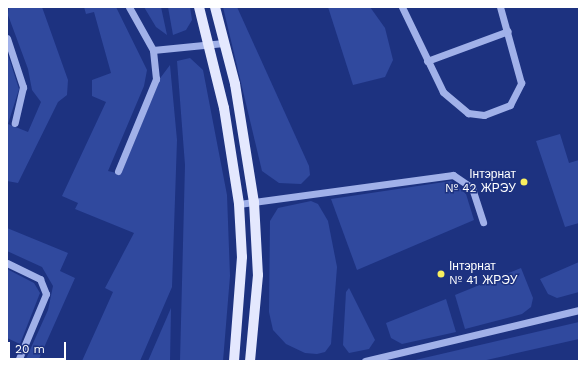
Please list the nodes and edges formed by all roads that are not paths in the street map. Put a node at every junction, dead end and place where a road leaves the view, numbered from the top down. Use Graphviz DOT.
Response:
graph roads {
  1 [pos="129,7"];
  2 [pos="199,7"];
  3 [pos="215,7"];
  4 [pos="402,7"];
  5 [pos="500,7"];
  6 [pos="508,31"];
  7 [pos="7,38"];
  8 [pos="224,43"];
  9 [pos="209,44"];
  10 [pos="153,50"];
  11 [pos="427,61"];
  12 [pos="15,123"];
  13 [pos="118,171"];
  14 [pos="254,202"];
  15 [pos="239,204"];
  16 [pos="483,222"];
  17 [pos="7,262"];
  18 [pos="579,310"];
  19 [pos="390,358"];
  20 [pos="18,361"];
  21 [pos="234,361"];
  22 [pos="250,361"];
  23 [pos="365,361"];
  1 -- 10 [label="street"];
  2 -- 9 [label="main road"];
  3 -- 8 [label="main road"];
  4 -- 11 [label="street"];
  5 -- 6 [label="street"];
  6 -- 11 [label="street"];
  6 -- 11 [label="street"];
  7 -- 12 [label="street"];
  8 -- 9 [label="street"];
  8 -- 14 [label="main road"];
  9 -- 10 [label="street"];
  9 -- 15 [label="main road"];
  10 -- 13 [label="street"];
  14 -- 15 [label="street"];
  14 -- 16 [label="street"];
  14 -- 22 [label="main road"];
  15 -- 21 [label="main road"];
  17 -- 20 [label="street"];
  18 -- 19 [label="street"];
  19 -- 23 [label="street"];
}
